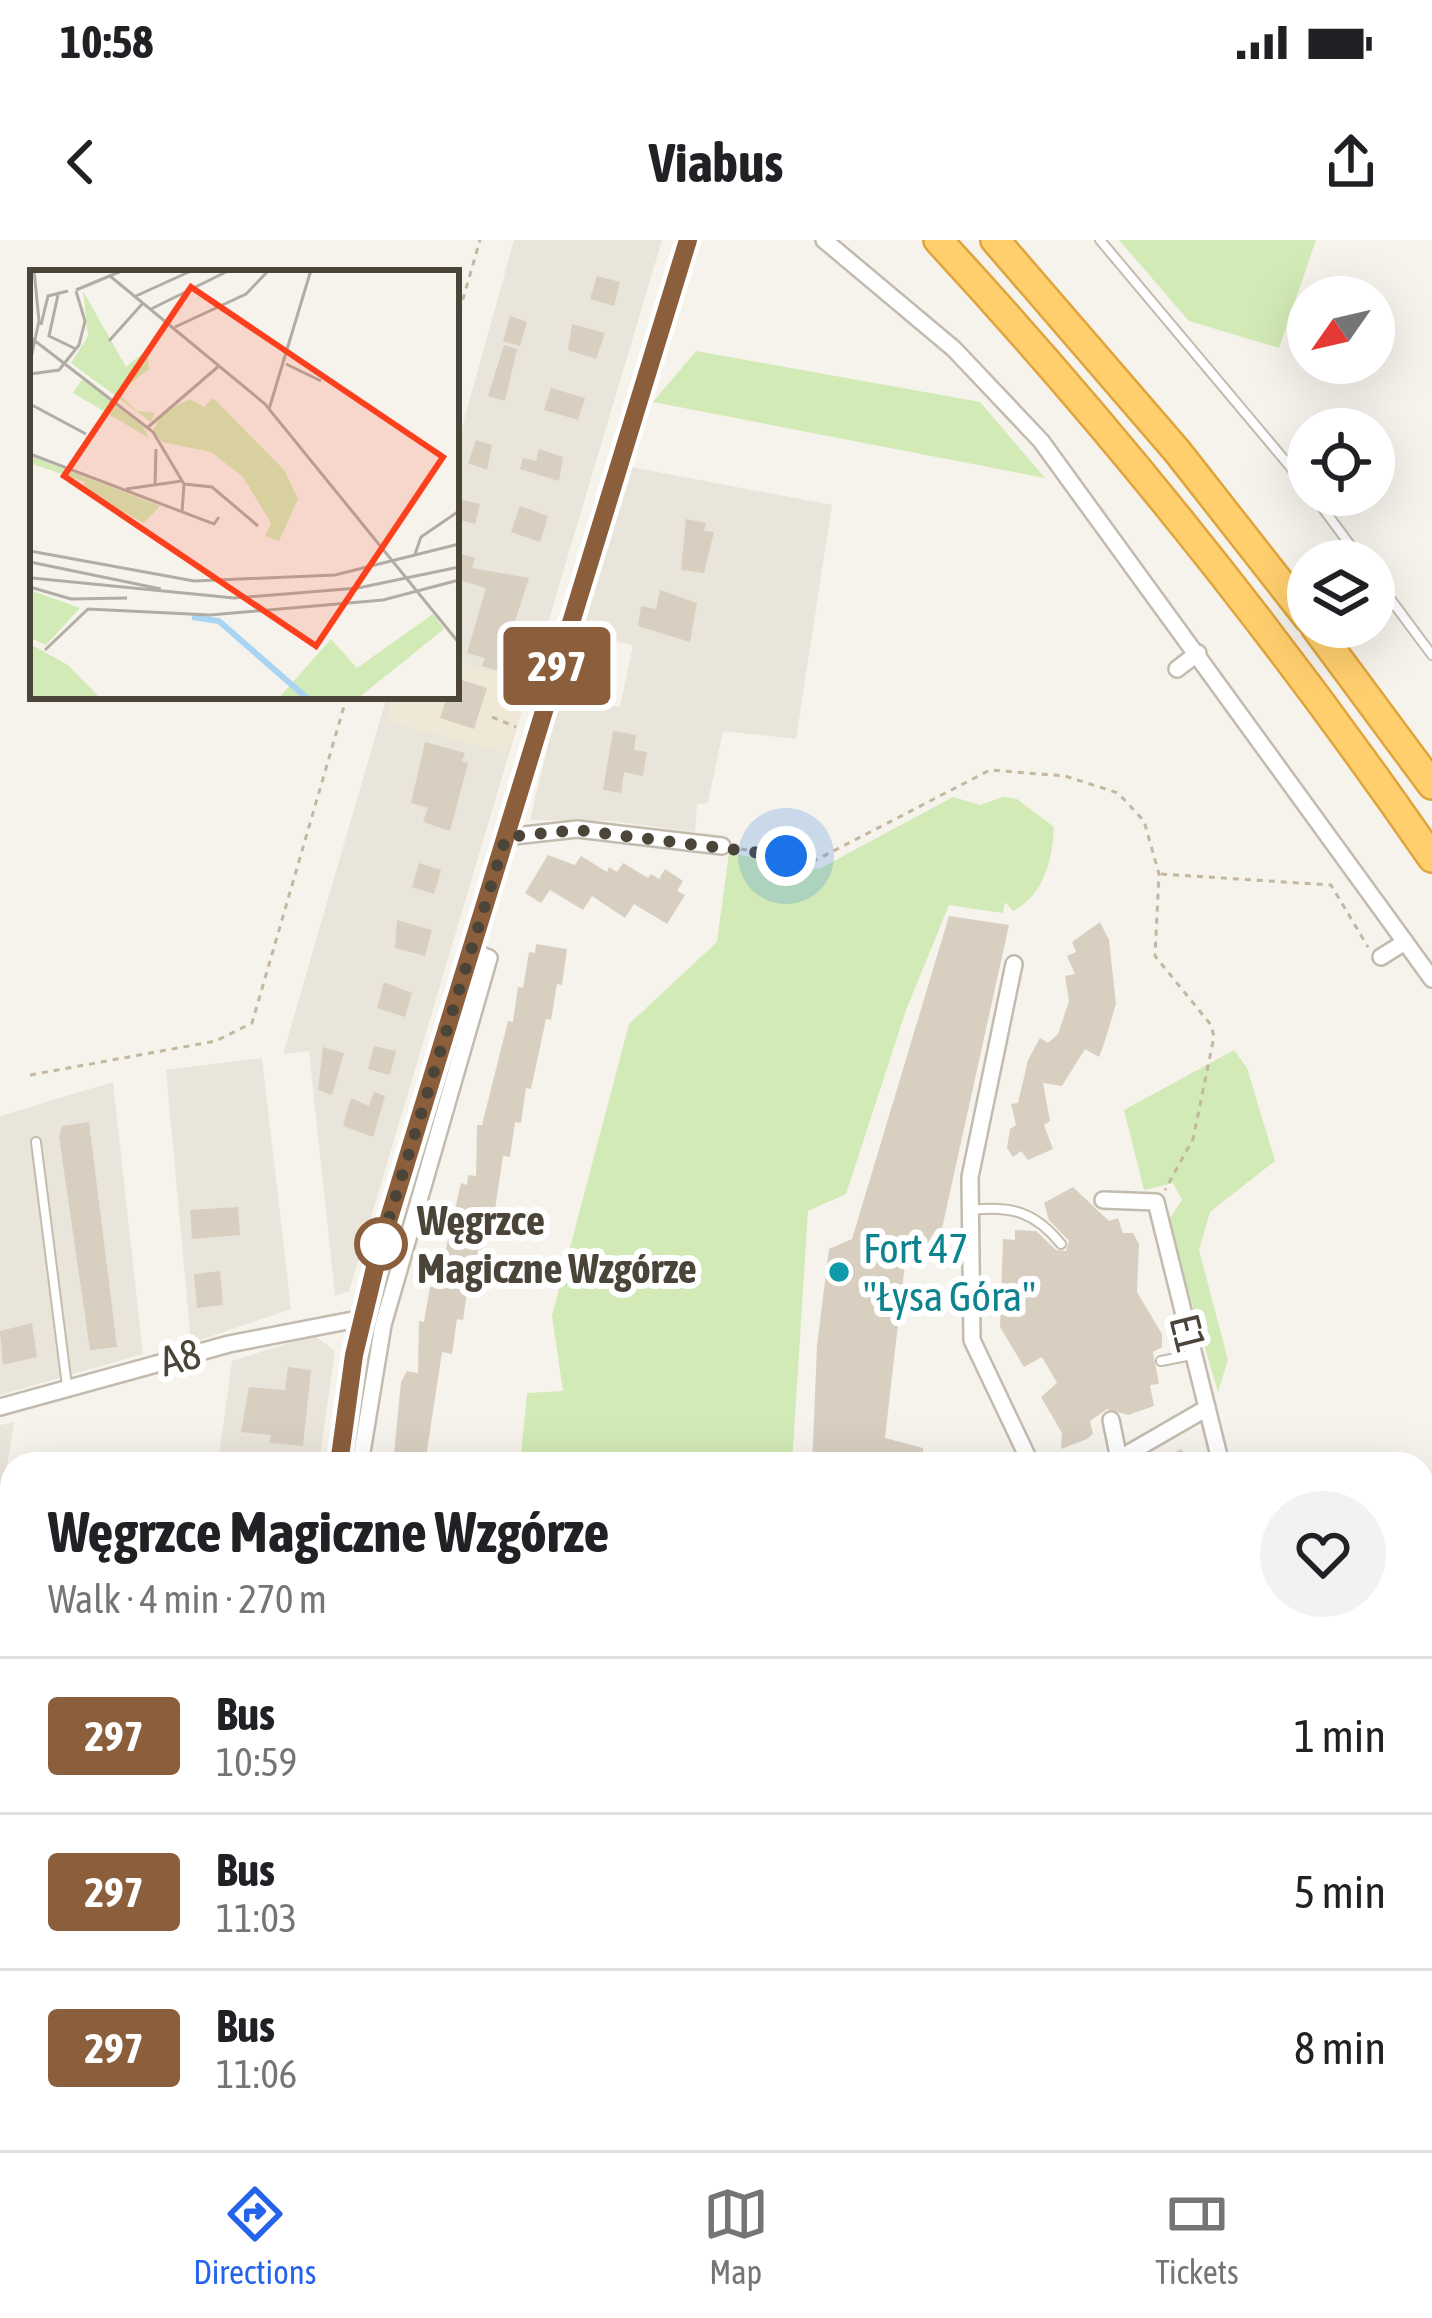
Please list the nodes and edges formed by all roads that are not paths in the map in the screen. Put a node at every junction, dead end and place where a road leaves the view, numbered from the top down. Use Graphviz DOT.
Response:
graph roads {
  1 [pos="688,240"];
  2 [pos="824,240"];
  3 [pos="938,240"];
  4 [pos="995,240"];
  5 [pos="1100,240"];
  6 [pos="1287,463"];
  7 [pos="1287,590"];
  8 [pos="1395,605"];
  9 [pos="1331,648"];
  10 [pos="1198,653"];
  11 [pos="1432,655"];
  12 [pos="1177,669"];
  13 [pos="1432,785"];
  14 [pos="506,837"];
  15 [pos="722,846"];
  16 [pos="1432,858"];
  17 [pos="1405,942"];
  18 [pos="471,951"];
  19 [pos="1381,957"];
  20 [pos="1014,964"];
  21 [pos="1432,979"];
  22 [pos="36,1142"];
  23 [pos="1103,1200"];
  24 [pos="970,1210"];
  25 [pos="1061,1244"];
  26 [pos="363,1318"];
  27 [pos="1194,1355"];
  28 [pos="1161,1361"];
  29 [pos="67,1388"];
  30 [pos="0,1407"];
  31 [pos="1207,1408"];
  32 [pos="1111,1420"];
  33 [pos="341,1452"];
  34 [pos="362,1452"];
  35 [pos="1025,1452"];
  36 [pos="1113,1452"];
  37 [pos="1130,1452"];
  38 [pos="1218,1452"];
  1 -- 14 [label="street"];
  2 -- 10 [label="street"];
  3 -- 16 [label="highway"];
  4 -- 7 [label="highway"];
  5 -- 6 [label="lane"];
  8 -- 11 [label="lane"];
  9 -- 13 [label="highway"];
  10 -- 12 [label="street"];
  10 -- 17 [label="street"];
  14 -- 15 [label="street"];
  14 -- 18 [label="street"];
  17 -- 19 [label="street"];
  17 -- 21 [label="street"];
  18 -- 26 [label="street"];
  18 -- 34 [label="street"];
  20 -- 24 [label="street"];
  22 -- 29 [label="lane"];
  23 -- 27 [label="street, E1"];
  24 -- 25 [label="lane"];
  24 -- 35 [label="street"];
  26 -- 29 [label="street, A8"];
  26 -- 33 [label="street"];
  27 -- 28 [label="lane"];
  27 -- 31 [label="street, E1"];
  29 -- 30 [label="street, A8"];
  31 -- 37 [label="street"];
  31 -- 38 [label="street, E1"];
  32 -- 36 [label="street"];
}
